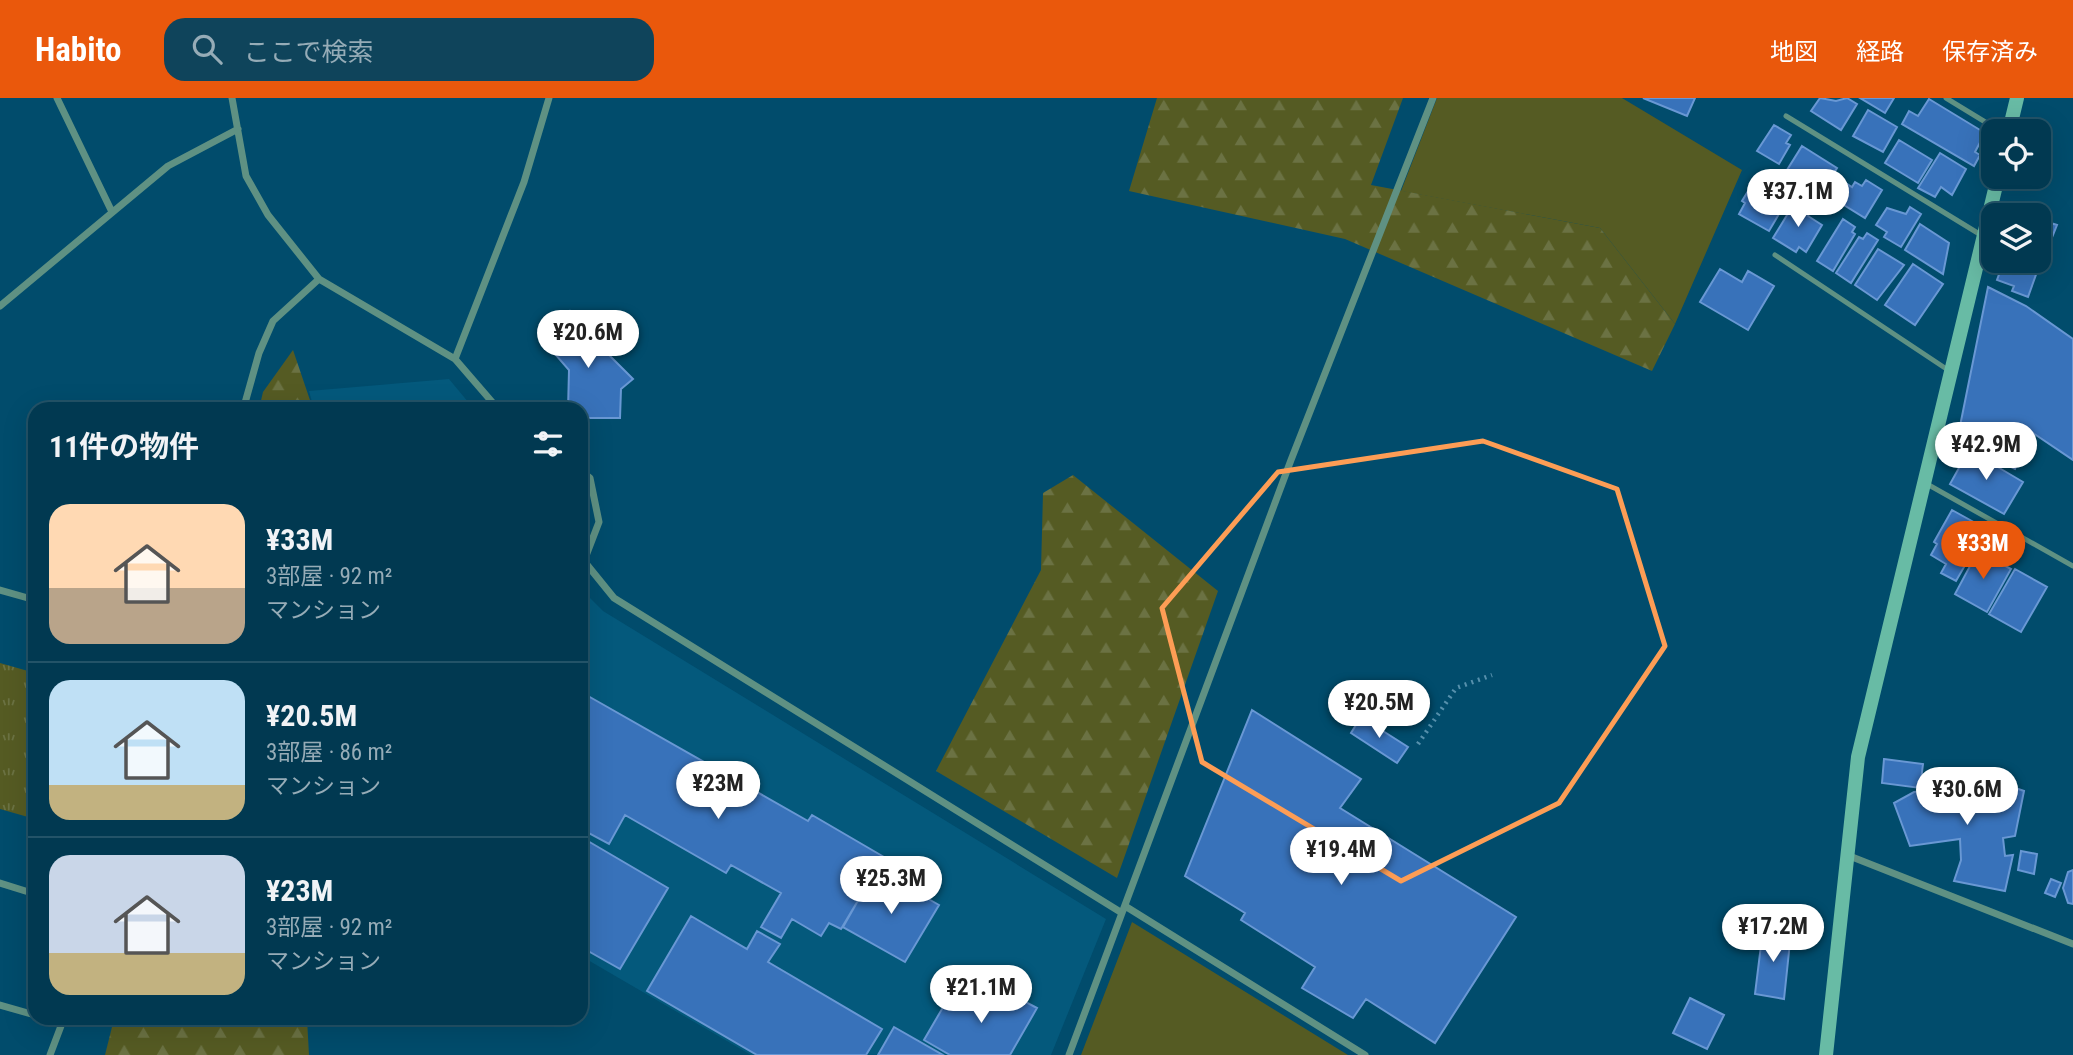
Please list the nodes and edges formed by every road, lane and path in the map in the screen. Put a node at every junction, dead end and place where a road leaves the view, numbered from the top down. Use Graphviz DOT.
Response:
graph roads {
  1 [pos="57,98"];
  2 [pos="232,98"];
  3 [pos="550,98"];
  4 [pos="1433,98"];
  5 [pos="1946,98"];
  6 [pos="2017,98"];
  7 [pos="1786,116"];
  8 [pos="1981,119"];
  9 [pos="2012,119"];
  10 [pos="238,129"];
  11 [pos="112,212"];
  12 [pos="1981,235"];
  13 [pos="1981,244"];
  14 [pos="1775,255"];
  15 [pos="320,279"];
  16 [pos="0,306"];
  17 [pos="456,359"];
  18 [pos="1951,372"];
  19 [pos="245,402"];
  20 [pos="492,402"];
  21 [pos="588,476"];
  22 [pos="1924,483"];
  23 [pos="588,551"];
  24 [pos="588,566"];
  25 [pos="2073,566"];
  26 [pos="0,590"];
  27 [pos="28,598"];
  28 [pos="1492,676"];
  29 [pos="1418,744"];
  30 [pos="1846,854"];
  31 [pos="0,883"];
  32 [pos="28,892"];
  33 [pos="1124,910"];
  34 [pos="2073,944"];
  35 [pos="0,1005"];
  36 [pos="28,1013"];
  37 [pos="61,1025"];
  38 [pos="50,1055"];
  39 [pos="1069,1055"];
  40 [pos="1365,1055"];
  41 [pos="1826,1055"];
  1 -- 11 [label="street"];
  2 -- 10 [label="street"];
  3 -- 17 [label="street"];
  4 -- 33 [label="street"];
  5 -- 8 [label="lane"];
  6 -- 9 [label="street"];
  7 -- 12 [label="lane"];
  10 -- 11 [label="street"];
  10 -- 15 [label="street"];
  11 -- 16 [label="street"];
  13 -- 18 [label="street"];
  14 -- 18 [label="lane"];
  15 -- 17 [label="street"];
  15 -- 19 [label="street"];
  17 -- 20 [label="street"];
  18 -- 22 [label="street"];
  21 -- 23 [label="street"];
  22 -- 25 [label="lane"];
  22 -- 30 [label="street"];
  24 -- 33 [label="street"];
  26 -- 27 [label="street"];
  28 -- 29 [label="path"];
  30 -- 34 [label="street"];
  30 -- 41 [label="street"];
  31 -- 32 [label="street"];
  33 -- 39 [label="street"];
  33 -- 40 [label="street"];
  35 -- 36 [label="street"];
  37 -- 38 [label="street"];
}
